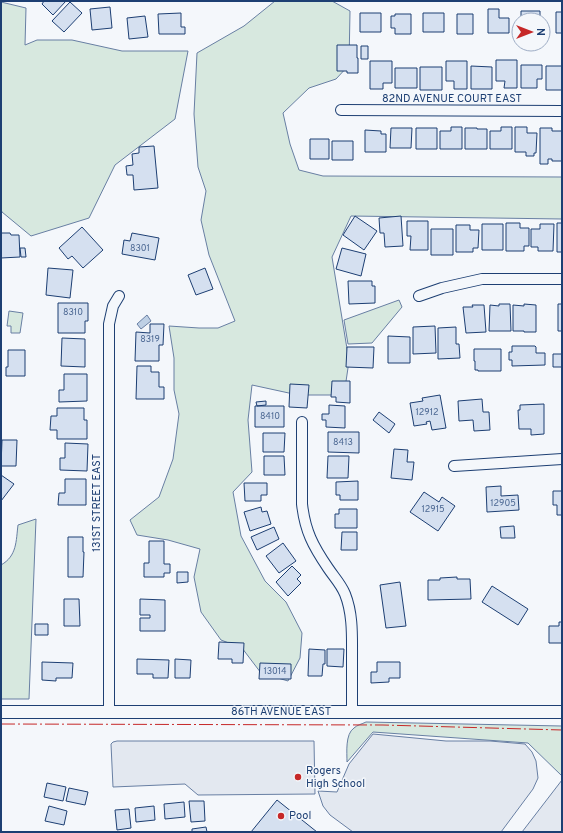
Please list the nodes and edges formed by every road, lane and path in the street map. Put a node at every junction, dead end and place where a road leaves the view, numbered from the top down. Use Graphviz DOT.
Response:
graph roads {
  1 [pos="341,110"];
  2 [pos="562,111"];
  3 [pos="562,279"];
  4 [pos="119,296"];
  5 [pos="419,296"];
  6 [pos="302,422"];
  7 [pos="562,459"];
  8 [pos="454,466"];
  9 [pos="1,712"];
  10 [pos="109,712"];
  11 [pos="352,712"];
  12 [pos="562,712"];
  1 -- 2 [label="street, 82ND AVENUE COURT EAST"];
  3 -- 5 [label="street"];
  4 -- 10 [label="street, 131ST STREET EAST"];
  6 -- 11 [label="street"];
  7 -- 8 [label="street"];
  9 -- 10 [label="street, 86TH AVENUE EAST"];
  10 -- 11 [label="street, 86TH AVENUE EAST"];
  11 -- 12 [label="street, 86TH AVENUE EAST"];
}
